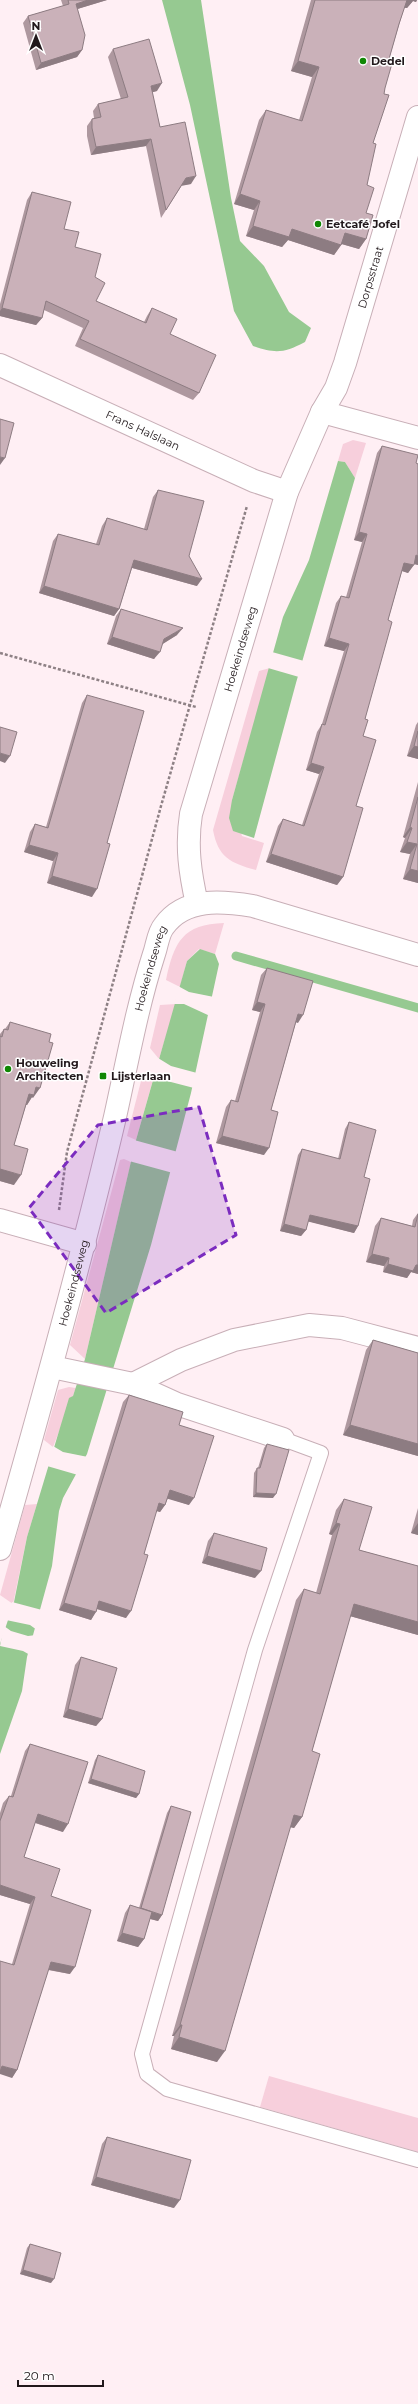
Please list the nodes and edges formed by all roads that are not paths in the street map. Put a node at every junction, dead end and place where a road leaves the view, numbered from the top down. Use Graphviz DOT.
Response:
graph roads {
  1 [pos="418,117"];
  2 [pos="0,365"];
  3 [pos="322,412"];
  4 [pos="418,438"];
  5 [pos="287,492"];
  6 [pos="197,904"];
  7 [pos="418,955"];
  8 [pos="0,1220"];
  9 [pos="85,1244"];
  10 [pos="418,1348"];
  11 [pos="62,1369"];
  12 [pos="125,1383"];
  13 [pos="283,1439"];
  14 [pos="0,1549"];
  15 [pos="418,2160"];
  1 -- 3 [label="street, Dorpsstraat"];
  2 -- 5 [label="street, Frans Halslaan"];
  3 -- 4 [label="street"];
  3 -- 5 [label="street, Hoekeindseweg"];
  5 -- 6 [label="street, Hoekeindseweg"];
  6 -- 7 [label="street"];
  6 -- 9 [label="street, Hoekeindseweg"];
  8 -- 9 [label="street"];
  9 -- 11 [label="street, Hoekeindseweg"];
  10 -- 12 [label="street"];
  11 -- 12 [label="street"];
  11 -- 14 [label="street, Hoekeindseweg"];
  12 -- 13 [label="street"];
  13 -- 15 [label="lane"];
}
